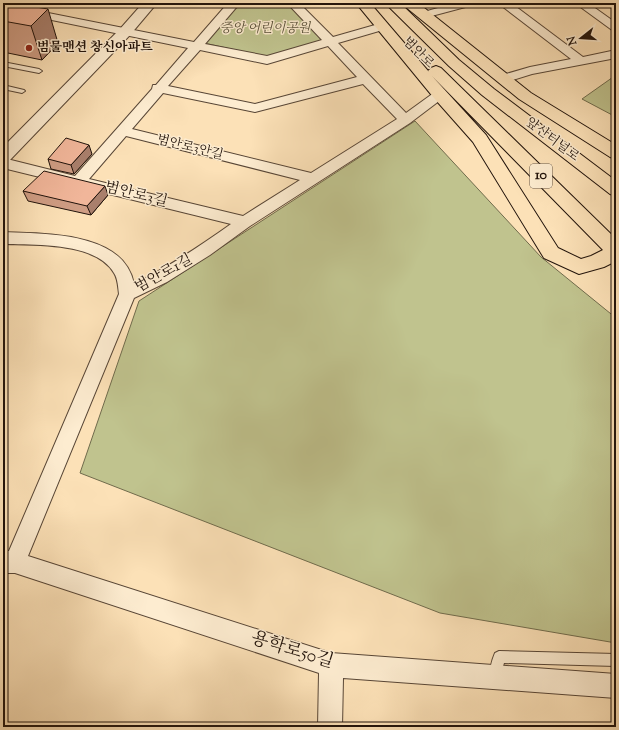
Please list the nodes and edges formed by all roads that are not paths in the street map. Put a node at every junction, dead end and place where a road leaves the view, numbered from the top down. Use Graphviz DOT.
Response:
graph roads {
  1 [pos="150,3"];
  2 [pos="234,3"];
  3 [pos="293,3"];
  4 [pos="363,3"];
  5 [pos="370,3"];
  6 [pos="392,3"];
  7 [pos="408,3"];
  8 [pos="469,3"];
  9 [pos="504,3"];
  10 [pos="581,3"];
  11 [pos="3,7"];
  12 [pos="424,15"];
  13 [pos="382,27"];
  14 [pos="616,28"];
  15 [pos="125,32"];
  16 [pos="332,42"];
  17 [pos="196,46"];
  18 [pos="616,54"];
  19 [pos="581,61"];
  20 [pos="3,64"];
  21 [pos="39,71"];
  22 [pos="366,79"];
  23 [pos="503,80"];
  24 [pos="3,87"];
  25 [pos="158,88"];
  26 [pos="22,91"];
  27 [pos="488,92"];
  28 [pos="440,95"];
  29 [pos="468,100"];
  30 [pos="405,120"];
  31 [pos="122,131"];
  32 [pos="616,153"];
  33 [pos="3,157"];
  34 [pos="3,163"];
  35 [pos="314,179"];
  36 [pos="79,181"];
  37 [pos="616,190"];
  38 [pos="245,222"];
  39 [pos="3,238"];
  40 [pos="616,252"];
  41 [pos="127,294"];
  42 [pos="9,562"];
  43 [pos="616,660"];
  44 [pos="331,665"];
  45 [pos="494,677"];
  46 [pos="616,686"];
  47 [pos="330,727"];
  1 -- 15 [label="street"];
  2 -- 17 [label="street"];
  3 -- 16 [label="street"];
  4 -- 13 [label="highway"];
  5 -- 29 [label="highway, 범안로 / 10"];
  6 -- 27 [label="highway, 범안로 / 10"];
  7 -- 12 [label="highway"];
  8 -- 12 [label="street"];
  9 -- 19 [label="street"];
  10 -- 14 [label="street"];
  11 -- 15 [label="street"];
  12 -- 23 [label="highway"];
  13 -- 16 [label="street"];
  13 -- 28 [label="highway"];
  15 -- 17 [label="street"];
  15 -- 33 [label="street"];
  16 -- 17 [label="street"];
  16 -- 22 [label="street"];
  17 -- 25 [label="street"];
  18 -- 19 [label="street"];
  19 -- 23 [label="street"];
  20 -- 21 [label="lane"];
  22 -- 25 [label="street"];
  22 -- 30 [label="street"];
  23 -- 32 [label="highway"];
  24 -- 26 [label="lane"];
  25 -- 31 [label="street"];
  27 -- 37 [label="highway, 앞산터널로 / 10"];
  28 -- 30 [label="street"];
  28 -- 40 [label="highway"];
  29 -- 40 [label="highway, 앞산터널로 / 10"];
  30 -- 35 [label="street, 범안로1길"];
  31 -- 35 [label="street, 범안로3안길"];
  31 -- 36 [label="street"];
  34 -- 36 [label="street, 범안로3길"];
  35 -- 38 [label="street, 범안로1길"];
  36 -- 38 [label="street, 범안로3길"];
  38 -- 41 [label="street, 범안로1길"];
  39 -- 41 [label="street"];
  41 -- 42 [label="street, 범안로1길"];
  42 -- 44 [label="street, 용학로50길"];
  43 -- 45 [label="lane"];
  44 -- 45 [label="street, 용학로50길"];
  44 -- 47 [label="street"];
  45 -- 46 [label="street, 용학로50길"];
}
